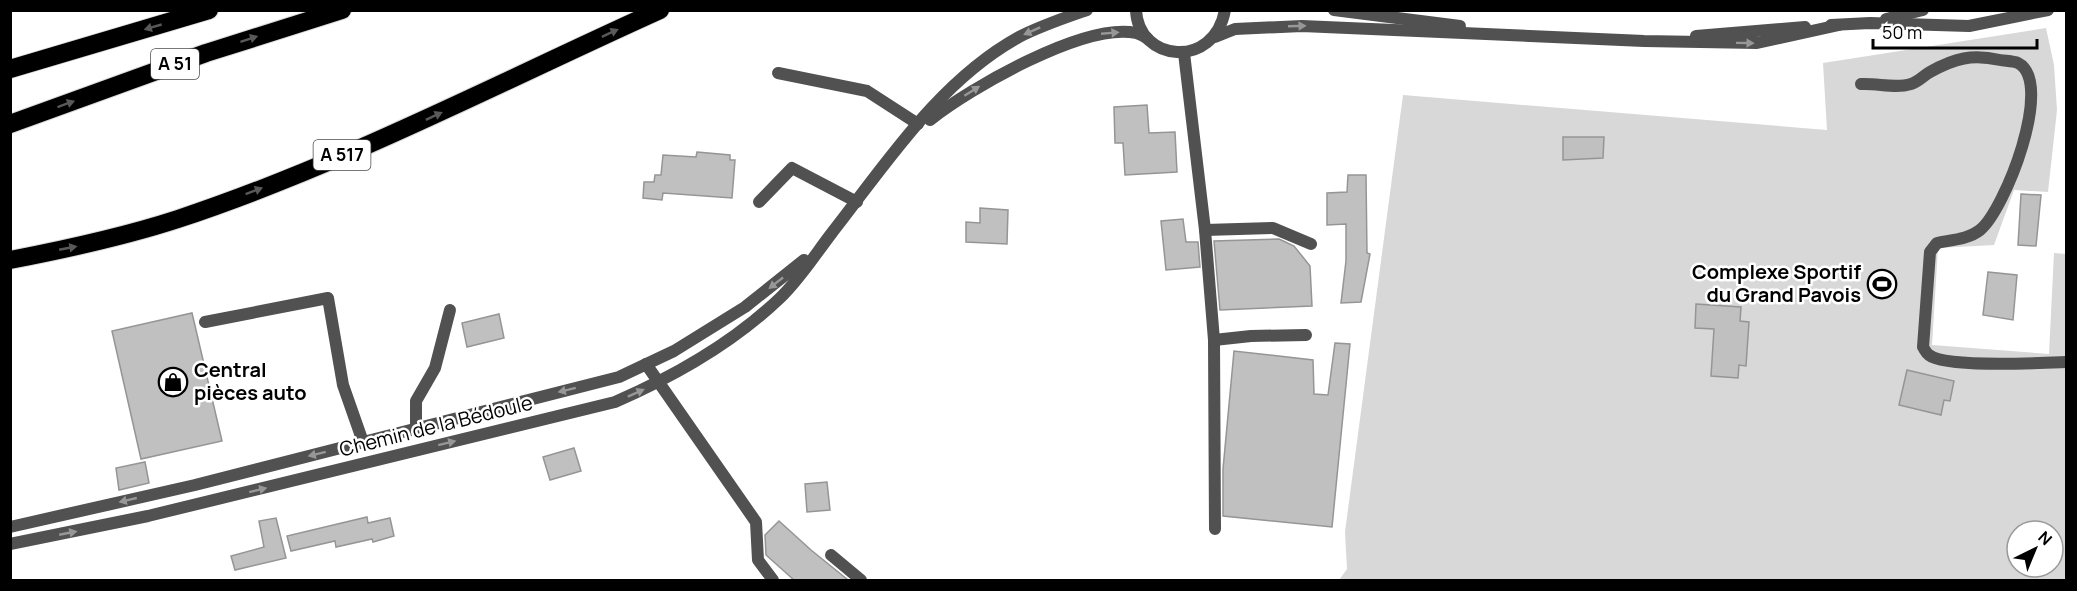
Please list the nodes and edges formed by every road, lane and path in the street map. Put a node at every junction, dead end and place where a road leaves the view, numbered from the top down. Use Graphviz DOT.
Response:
graph roads {
  1 [pos="209,10"];
  2 [pos="342,10"];
  3 [pos="660,10"];
  4 [pos="1087,10"];
  5 [pos="1136,10"];
  6 [pos="1225,10"];
  7 [pos="1334,10"];
  8 [pos="1923,10"];
  9 [pos="2048,10"];
  10 [pos="1870,23"];
  11 [pos="1215,37"];
  12 [pos="1149,39"];
  13 [pos="1584,39"];
  14 [pos="1184,53"];
  15 [pos="10,69"];
  16 [pos="778,73"];
  17 [pos="1861,84"];
  18 [pos="10,124"];
  19 [pos="918,124"];
  20 [pos="908,137"];
  21 [pos="759,202"];
  22 [pos="857,202"];
  23 [pos="1205,230"];
  24 [pos="1311,244"];
  25 [pos="821,246"];
  26 [pos="10,260"];
  27 [pos="450,310"];
  28 [pos="205,322"];
  29 [pos="1306,335"];
  30 [pos="1214,340"];
  31 [pos="2067,362"];
  32 [pos="646,364"];
  33 [pos="660,383"];
  34 [pos="417,428"];
  35 [pos="363,442"];
  36 [pos="10,527"];
  37 [pos="1215,529"];
  38 [pos="10,544"];
  39 [pos="831,555"];
  40 [pos="773,580"];
  41 [pos="861,580"];
  1 -- 15 [label="highway, A 51, one-way"];
  18 -- 2 [label="highway, A 51, one-way"];
  26 -- 3 [label="highway, A 517, one-way"];
  4 -- 19 [label="street, Chemin de la Bédoule, one-way"];
  5 -- 12 [label="street"];
  6 -- 11 [label="street"];
  7 -- 13 [label="street"];
  8 -- 10 [label="street"];
  9 -- 10 [label="street"];
  10 -- 13 [label="street"];
  11 -- 13 [label="street, one-way"];
  11 -- 14 [label="street"];
  12 -- 14 [label="street, Chemin de la Bédoule"];
  20 -- 12 [label="street, Chemin de la Bédoule, one-way"];
  14 -- 23 [label="street"];
  16 -- 19 [label="street"];
  17 -- 31 [label="street"];
  19 -- 20 [label="street, Chemin de la Bédoule"];
  20 -- 22 [label="street, Chemin de la Bédoule"];
  21 -- 22 [label="street"];
  22 -- 25 [label="street, Chemin de la Bédoule"];
  23 -- 24 [label="street"];
  23 -- 30 [label="street"];
  25 -- 32 [label="street, Chemin de la Bédoule, one-way"];
  25 -- 33 [label="street, Chemin de la Bédoule"];
  27 -- 34 [label="street"];
  28 -- 35 [label="street"];
  29 -- 30 [label="street"];
  30 -- 37 [label="street"];
  32 -- 33 [label="street"];
  32 -- 34 [label="street, Chemin de la Bédoule, one-way"];
  38 -- 33 [label="street, Chemin de la Bédoule, one-way"];
  33 -- 40 [label="street"];
  34 -- 35 [label="street, Chemin de la Bédoule"];
  35 -- 36 [label="street, Chemin de la Bédoule, one-way"];
  39 -- 41 [label="street"];
}
